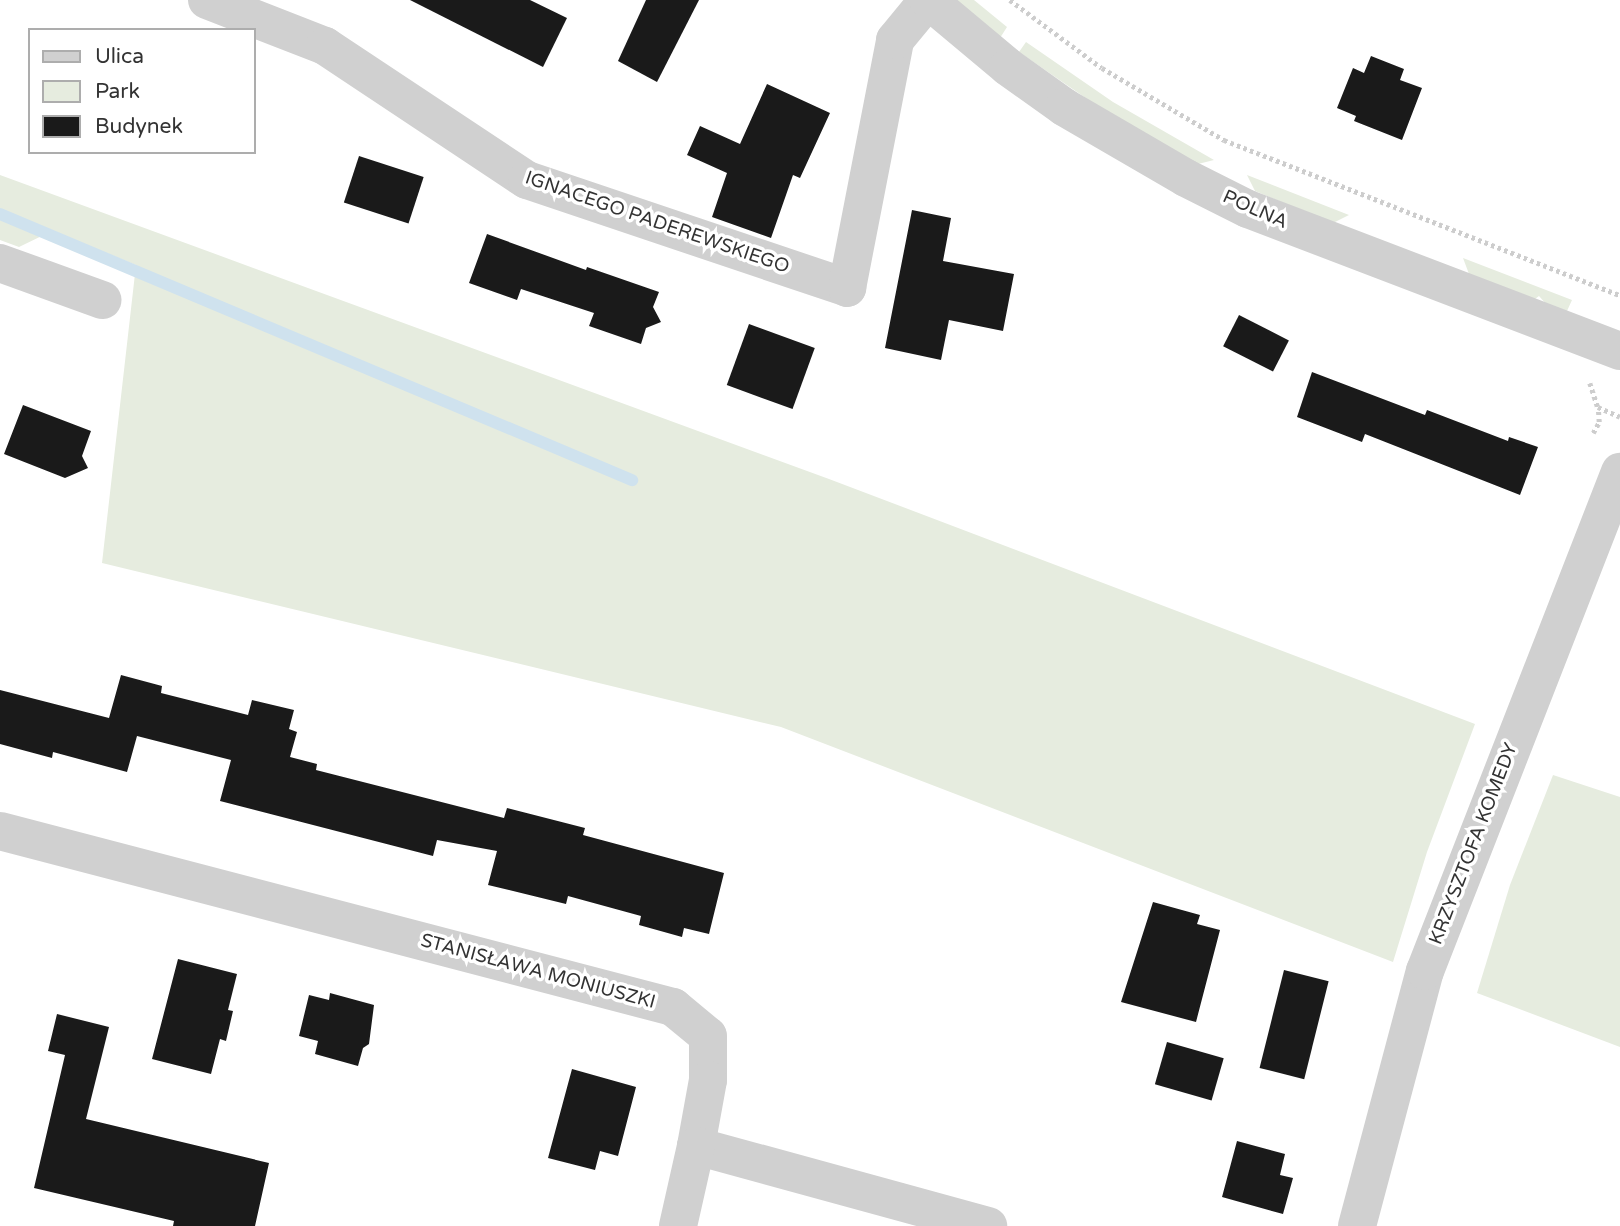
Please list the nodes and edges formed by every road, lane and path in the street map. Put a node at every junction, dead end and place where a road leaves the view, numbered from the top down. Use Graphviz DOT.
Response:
graph roads {
  1 [pos="207,0"];
  2 [pos="928,0"];
  3 [pos="1010,0"];
  4 [pos="0,263"];
  5 [pos="1620,295"];
  6 [pos="102,300"];
  7 [pos="1620,351"];
  8 [pos="1598,407"];
  9 [pos="1592,433"];
  10 [pos="1620,472"];
  11 [pos="1,838"];
  12 [pos="696,1146"];
  13 [pos="678,1226"];
  14 [pos="988,1226"];
  15 [pos="1357,1226"];
  1 -- 2 [label="street, IGNACEGO PADEREWSKIEGO"];
  2 -- 7 [label="street, POLNA"];
  3 -- 5 [label="path"];
  4 -- 6 [label="street"];
  8 -- 9 [label="path"];
  10 -- 15 [label="street, KRZYSZTOFA KOMEDY"];
  11 -- 12 [label="street, STANISŁAWA MONIUSZKI"];
  12 -- 13 [label="street"];
  12 -- 14 [label="street"];
}
